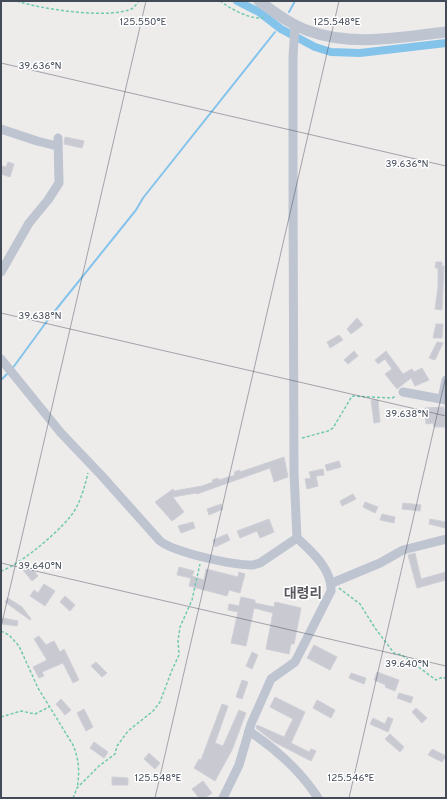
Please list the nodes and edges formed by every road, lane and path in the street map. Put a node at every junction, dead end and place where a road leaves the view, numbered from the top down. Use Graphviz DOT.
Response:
graph roads {
  1 [pos="17,1"];
  2 [pos="139,1"];
  3 [pos="220,1"];
  4 [pos="259,1"];
  5 [pos="264,18"];
  6 [pos="295,27"];
  7 [pos="446,32"];
  8 [pos="1,130"];
  9 [pos="1,272"];
  10 [pos="1,359"];
  11 [pos="446,380"];
  12 [pos="403,392"];
  13 [pos="444,400"];
  14 [pos="295,438"];
  15 [pos="91,466"];
  16 [pos="297,538"];
  17 [pos="446,539"];
  18 [pos="201,555"];
  19 [pos="1,571"];
  20 [pos="332,583"];
  21 [pos="1,631"];
  22 [pos="446,679"];
  23 [pos="49,707"];
  24 [pos="1,717"];
  25 [pos="249,731"];
  26 [pos="77,788"];
  27 [pos="73,798"];
  28 [pos="223,798"];
  29 [pos="318,798"];
  1 -- 2 [label="path"];
  3 -- 5 [label="path"];
  4 -- 6 [label="street"];
  6 -- 7 [label="street"];
  6 -- 14 [label="street"];
  8 -- 9 [label="street"];
  10 -- 15 [label="street"];
  11 -- 13 [label="street"];
  12 -- 13 [label="street"];
  12 -- 14 [label="path"];
  14 -- 16 [label="street"];
  15 -- 18 [label="street"];
  15 -- 19 [label="path"];
  16 -- 18 [label="street"];
  16 -- 20 [label="street"];
  17 -- 20 [label="street"];
  18 -- 26 [label="path"];
  20 -- 22 [label="path"];
  20 -- 25 [label="street"];
  21 -- 23 [label="path"];
  23 -- 24 [label="path"];
  23 -- 26 [label="path"];
  25 -- 28 [label="street"];
  25 -- 29 [label="street"];
  26 -- 27 [label="path"];
}
